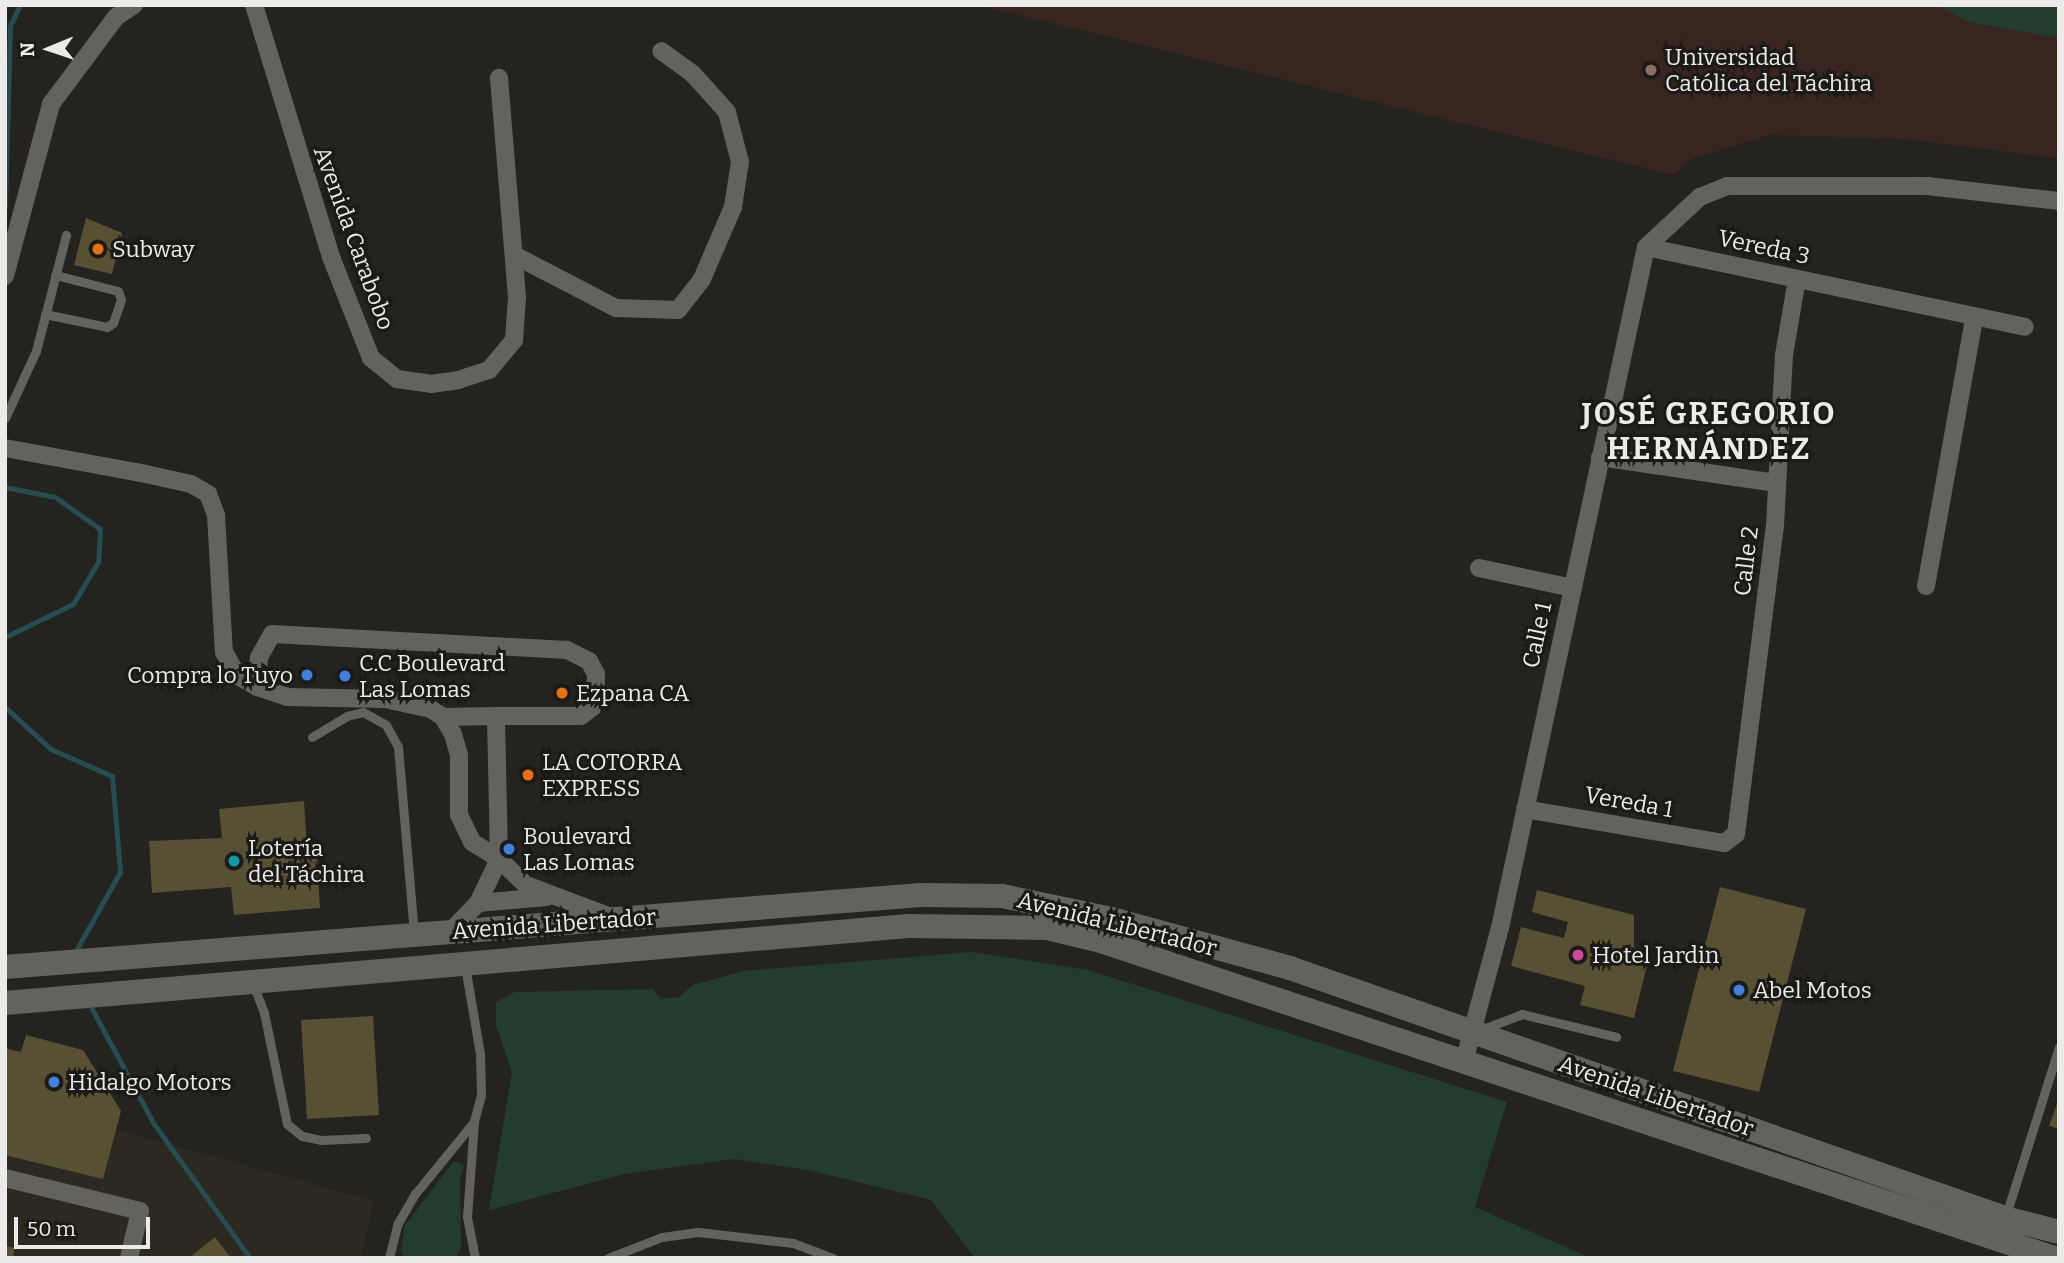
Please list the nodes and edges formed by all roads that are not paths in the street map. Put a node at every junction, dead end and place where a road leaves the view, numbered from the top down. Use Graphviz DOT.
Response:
graph roads {
  1 [pos="134,5"];
  2 [pos="254,5"];
  3 [pos="661,51"];
  4 [pos="499,78"];
  5 [pos="2059,201"];
  6 [pos="66,235"];
  7 [pos="1646,247"];
  8 [pos="514,256"];
  9 [pos="55,275"];
  10 [pos="5,276"];
  11 [pos="1797,279"];
  12 [pos="45,314"];
  13 [pos="1974,318"];
  14 [pos="2025,327"];
  15 [pos="5,418"];
  16 [pos="5,448"];
  17 [pos="1600,457"];
  18 [pos="1776,483"];
  19 [pos="1479,568"];
  20 [pos="1926,586"];
  21 [pos="1572,588"];
  22 [pos="257,687"];
  23 [pos="496,716"];
  24 [pos="443,717"];
  25 [pos="312,737"];
  26 [pos="1525,809"];
  27 [pos="1724,843"];
  28 [pos="499,859"];
  29 [pos="551,896"];
  30 [pos="478,903"];
  31 [pos="617,919"];
  32 [pos="450,932"];
  33 [pos="414,935"];
  34 [pos="464,964"];
  35 [pos="5,967"];
  36 [pos="252,983"];
  37 [pos="5,1003"];
  38 [pos="1475,1032"];
  39 [pos="1616,1037"];
  40 [pos="2059,1047"];
  41 [pos="1464,1062"];
  42 [pos="474,1122"];
  43 [pos="366,1138"];
  44 [pos="5,1178"];
  45 [pos="2005,1218"];
  46 [pos="2059,1232"];
  47 [pos="473,1253"];
  48 [pos="391,1257"];
  49 [pos="129,1258"];
  50 [pos="464,1258"];
  51 [pos="608,1258"];
  52 [pos="833,1258"];
  53 [pos="2054,1258"];
  1 -- 10 [label="street"];
  2 -- 8 [label="street, Avenida Carabobo"];
  3 -- 8 [label="street"];
  4 -- 8 [label="street, Avenida Carabobo"];
  5 -- 7 [label="street"];
  6 -- 9 [label="lane"];
  7 -- 11 [label="street, Vereda 3"];
  7 -- 17 [label="street, Calle 1"];
  9 -- 12 [label="lane"];
  9 -- 12 [label="lane"];
  11 -- 13 [label="street, Vereda 3"];
  11 -- 18 [label="street, Calle 2"];
  12 -- 15 [label="lane"];
  13 -- 14 [label="street, Vereda 3"];
  13 -- 20 [label="street"];
  16 -- 22 [label="street"];
  17 -- 18 [label="street"];
  17 -- 21 [label="street, Calle 1"];
  18 -- 27 [label="street, Calle 2"];
  19 -- 21 [label="street"];
  21 -- 26 [label="street, Calle 1"];
  22 -- 23 [label="street"];
  22 -- 24 [label="street"];
  23 -- 24 [label="street"];
  23 -- 28 [label="street"];
  24 -- 28 [label="street"];
  25 -- 33 [label="lane"];
  26 -- 27 [label="street, Vereda 1"];
  26 -- 38 [label="street, Calle 1"];
  28 -- 29 [label="street"];
  28 -- 30 [label="street"];
  29 -- 30 [label="street"];
  29 -- 31 [label="street"];
  30 -- 32 [label="street"];
  31 -- 32 [label="main road, Avenida Libertador"];
  31 -- 38 [label="main road, Avenida Libertador"];
  32 -- 33 [label="main road, Avenida Libertador"];
  33 -- 35 [label="main road, Avenida Libertador"];
  34 -- 36 [label="main road, Avenida Libertador"];
  34 -- 41 [label="main road, Avenida Libertador"];
  34 -- 42 [label="lane"];
  36 -- 37 [label="main road, Avenida Libertador"];
  36 -- 43 [label="lane"];
  38 -- 39 [label="lane"];
  38 -- 41 [label="street, Calle 1"];
  38 -- 45 [label="main road, Avenida Libertador"];
  40 -- 45 [label="lane"];
  41 -- 53 [label="main road, Avenida Libertador"];
  42 -- 47 [label="lane"];
  42 -- 48 [label="lane"];
  44 -- 49 [label="street"];
  45 -- 46 [label="main road, Avenida Libertador"];
  47 -- 50 [label="lane"];
  51 -- 52 [label="lane"];
}
